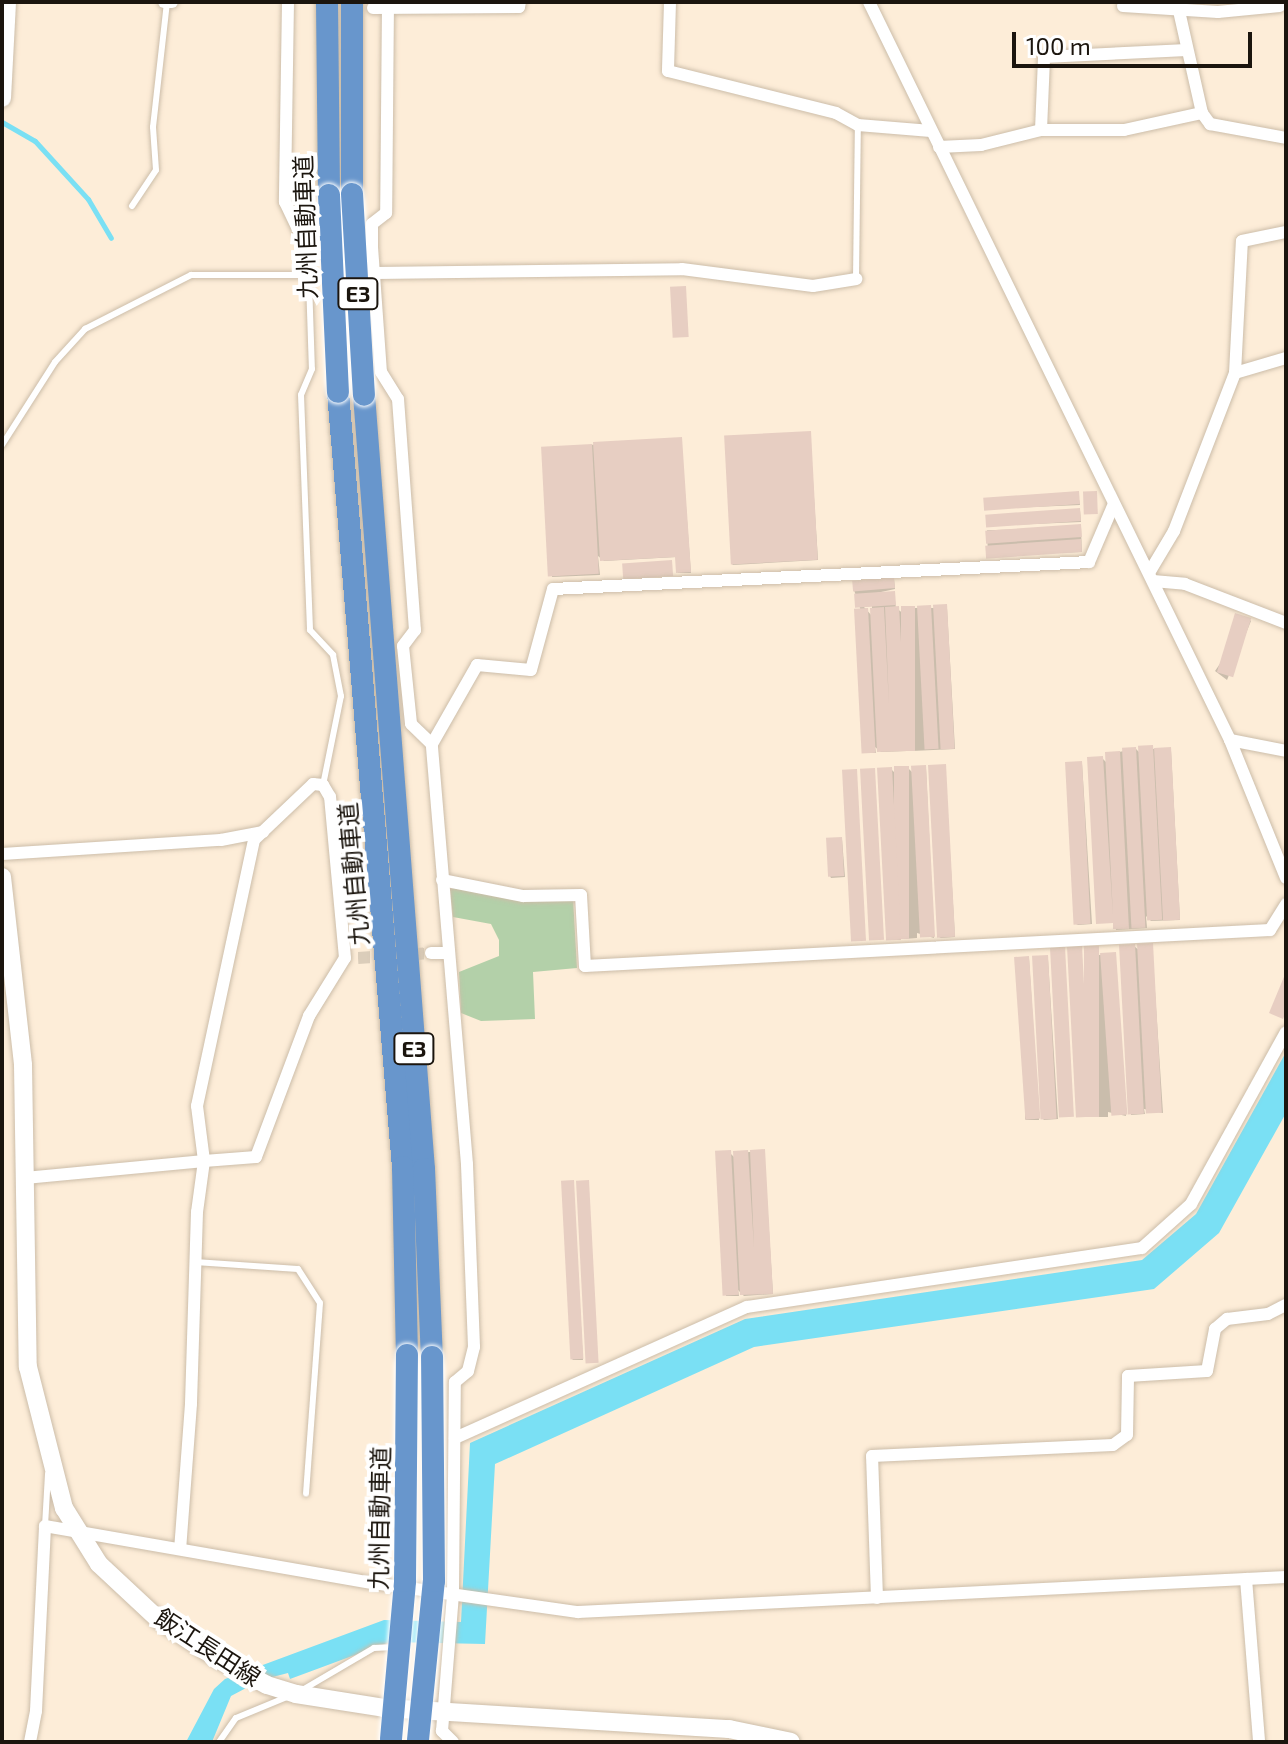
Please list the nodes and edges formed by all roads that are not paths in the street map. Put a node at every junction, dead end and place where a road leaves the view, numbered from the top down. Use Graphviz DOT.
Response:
graph roads {
  1 [pos="7,2"];
  2 [pos="168,2"];
  3 [pos="288,2"];
  4 [pos="327,2"];
  5 [pos="520,2"];
  6 [pos="670,2"];
  7 [pos="869,2"];
  8 [pos="362,5"];
  9 [pos="1177,5"];
  10 [pos="388,6"];
  11 [pos="1123,6"];
  12 [pos="1280,6"];
  13 [pos="1187,50"];
  14 [pos="2,98"];
  15 [pos="1202,113"];
  16 [pos="858,125"];
  17 [pos="1041,130"];
  18 [pos="931,131"];
  19 [pos="1286,138"];
  20 [pos="939,147"];
  21 [pos="132,206"];
  22 [pos="1286,232"];
  23 [pos="372,247"];
  24 [pos="308,250"];
  25 [pos="375,273"];
  26 [pos="308,275"];
  27 [pos="856,279"];
  28 [pos="1286,358"];
  29 [pos="1235,373"];
  30 [pos="2,445"];
  31 [pos="1113,506"];
  32 [pos="1151,577"];
  33 [pos="1286,623"];
  34 [pos="370,626"];
  35 [pos="1230,740"];
  36 [pos="378,742"];
  37 [pos="432,744"];
  38 [pos="1286,751"];
  39 [pos="323,785"];
  40 [pos="266,832"];
  41 [pos="2,854"];
  42 [pos="2,877"];
  43 [pos="1286,878"];
  44 [pos="442,880"];
  45 [pos="1286,904"];
  46 [pos="431,953"];
  47 [pos="449,953"];
  48 [pos="1286,1032"];
  49 [pos="204,1161"];
  50 [pos="25,1178"];
  51 [pos="195,1262"];
  52 [pos="1286,1305"];
  53 [pos="455,1438"];
  54 [pos="49,1459"];
  55 [pos="306,1493"];
  56 [pos="45,1526"];
  57 [pos="80,1532"];
  58 [pos="180,1549"];
  59 [pos="1286,1577"];
  60 [pos="1246,1579"];
  61 [pos="456,1594"];
  62 [pos="877,1598"];
  63 [pos="420,1645"];
  64 [pos="450,1645"];
  65 [pos="405,1646"];
  66 [pos="296,1694"];
  67 [pos="444,1712"];
  68 [pos="390,1740"];
  69 [pos="418,1741"];
  70 [pos="30,1742"];
  71 [pos="219,1742"];
  72 [pos="453,1742"];
  73 [pos="791,1742"];
  74 [pos="1259,1742"];
  1 -- 14 [label="main road"];
  2 -- 21 [label="lane"];
  3 -- 24 [label="street"];
  4 -- 34 [label="highway, 九州自動車道 / E3, bridge"];
  5 -- 10 [label="street"];
  6 -- 16 [label="street"];
  7 -- 18 [label="street"];
  8 -- 10 [label="street"];
  8 -- 34 [label="highway, 九州自動車道 / E3, bridge"];
  9 -- 11 [label="street"];
  9 -- 12 [label="street"];
  9 -- 13 [label="street"];
  10 -- 23 [label="street"];
  13 -- 15 [label="street"];
  13 -- 17 [label="street"];
  15 -- 17 [label="street"];
  15 -- 19 [label="street"];
  16 -- 18 [label="street"];
  16 -- 27 [label="lane"];
  17 -- 20 [label="street"];
  18 -- 20 [label="street"];
  20 -- 31 [label="street"];
  22 -- 29 [label="street"];
  23 -- 24 [label="street"];
  23 -- 25 [label="street"];
  24 -- 26 [label="lane"];
  25 -- 27 [label="street"];
  25 -- 37 [label="street"];
  26 -- 30 [label="lane"];
  26 -- 39 [label="lane"];
  28 -- 29 [label="street"];
  29 -- 32 [label="street"];
  31 -- 32 [label="street"];
  31 -- 37 [label="street"];
  32 -- 33 [label="street"];
  32 -- 35 [label="street"];
  34 -- 36 [label="highway, 九州自動車道 / E3"];
  35 -- 38 [label="street"];
  35 -- 43 [label="street"];
  36 -- 68 [label="highway, 九州自動車道 / E3, bridge"];
  36 -- 69 [label="highway, 九州自動車道 / E3, bridge"];
  37 -- 44 [label="street"];
  39 -- 40 [label="street"];
  39 -- 49 [label="street"];
  40 -- 41 [label="street"];
  40 -- 49 [label="street"];
  42 -- 50 [label="main road, 飯江長田線"];
  44 -- 45 [label="street"];
  44 -- 47 [label="street"];
  46 -- 47 [label="street"];
  47 -- 53 [label="street"];
  48 -- 53 [label="street"];
  49 -- 50 [label="street"];
  49 -- 51 [label="street"];
  50 -- 54 [label="main road, 飯江長田線"];
  51 -- 55 [label="lane"];
  51 -- 58 [label="street"];
  52 -- 62 [label="street"];
  53 -- 61 [label="street"];
  54 -- 56 [label="lane"];
  54 -- 57 [label="main road, 飯江長田線"];
  56 -- 57 [label="street"];
  56 -- 70 [label="street"];
  57 -- 58 [label="street"];
  57 -- 66 [label="main road, 飯江長田線"];
  58 -- 61 [label="street"];
  59 -- 60 [label="street"];
  60 -- 62 [label="street"];
  60 -- 74 [label="street"];
  61 -- 62 [label="street"];
  61 -- 64 [label="street"];
  63 -- 64 [label="lane"];
  64 -- 67 [label="street"];
  65 -- 66 [label="lane"];
  66 -- 67 [label="main road, 飯江長田線"];
  66 -- 71 [label="lane"];
  67 -- 72 [label="street"];
  67 -- 73 [label="main road, 飯江長田線"];
}
